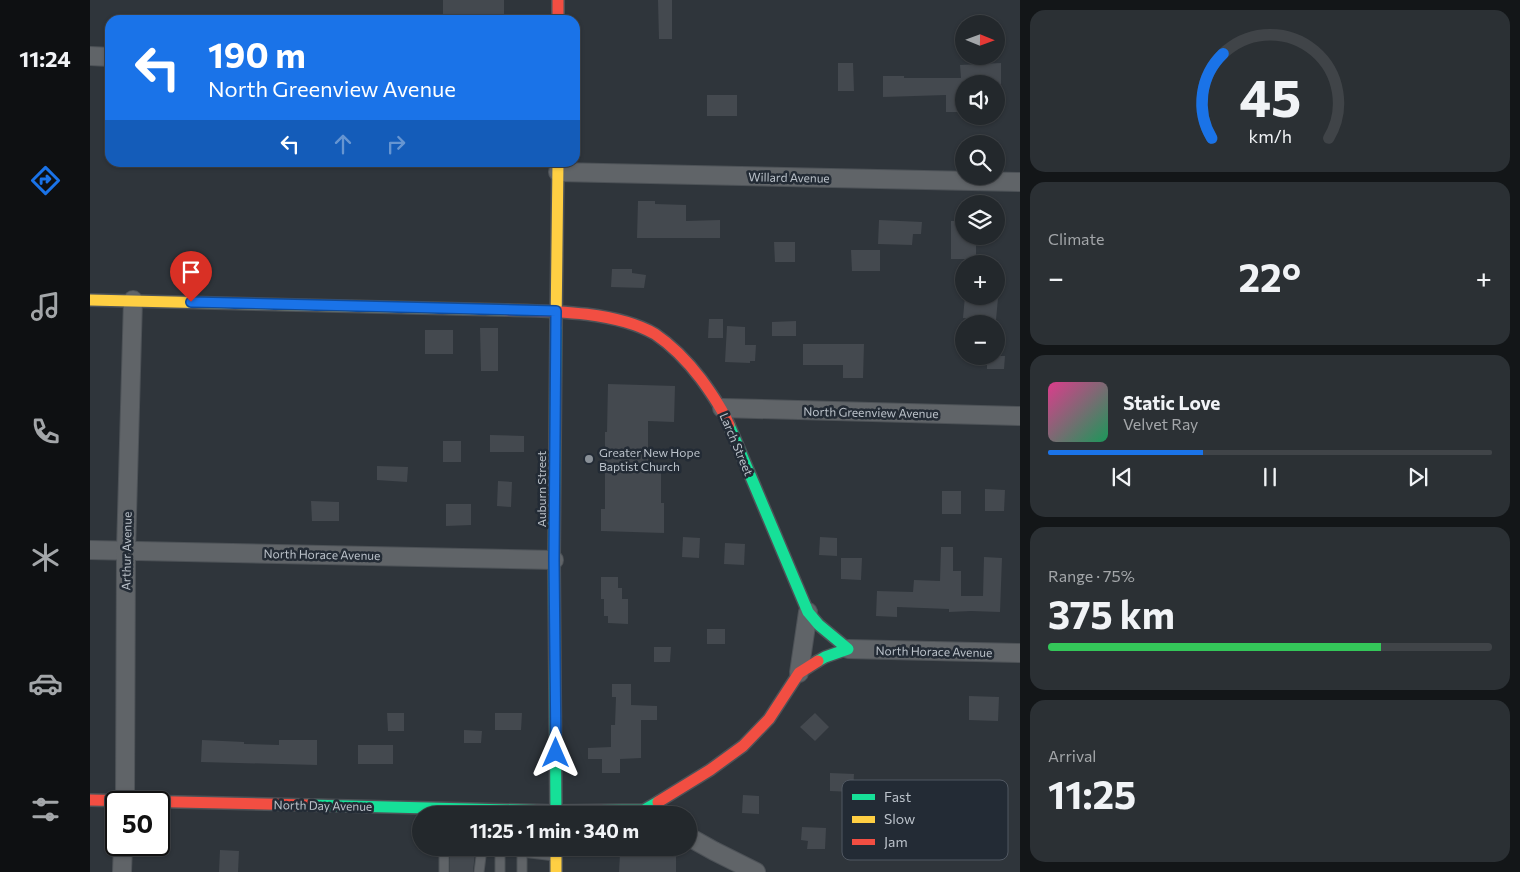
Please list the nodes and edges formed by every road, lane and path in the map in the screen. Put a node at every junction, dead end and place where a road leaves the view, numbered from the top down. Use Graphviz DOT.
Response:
graph roads {
  1 [pos="558,0"];
  2 [pos="558,15"];
  3 [pos="90,56"];
  4 [pos="105,57"];
  5 [pos="558,167"];
  6 [pos="1020,182"];
  7 [pos="90,300"];
  8 [pos="133,300"];
  9 [pos="556,311"];
  10 [pos="722,408"];
  11 [pos="1020,416"];
  12 [pos="90,550"];
  13 [pos="126,550"];
  14 [pos="554,560"];
  15 [pos="808,612"];
  16 [pos="848,649"];
  17 [pos="1020,653"];
  18 [pos="798,673"];
  19 [pos="125,791"];
  20 [pos="90,800"];
  21 [pos="105,801"];
  22 [pos="170,803"];
  23 [pos="556,806"];
  24 [pos="658,806"];
  25 [pos="412,810"];
  26 [pos="697,842"];
  27 [pos="123,856"];
  28 [pos="444,856"];
  29 [pos="481,856"];
  30 [pos="501,856"];
  31 [pos="522,856"];
  32 [pos="556,856"];
  33 [pos="122,872"];
  34 [pos="444,872"];
  35 [pos="479,872"];
  36 [pos="500,872"];
  37 [pos="522,872"];
  38 [pos="556,872"];
  39 [pos="756,872"];
  1 -- 2 [label="street"];
  3 -- 4 [label="street"];
  5 -- 6 [label="street, Willard Avenue"];
  5 -- 9 [label="street, Auburn Street"];
  7 -- 8 [label="street"];
  8 -- 9 [label="street"];
  8 -- 13 [label="street, Arthur Avenue"];
  9 -- 10 [label="street, Larch Street"];
  9 -- 14 [label="street, Auburn Street"];
  10 -- 11 [label="street, North Greenview Avenue"];
  10 -- 15 [label="street, Larch Street"];
  12 -- 13 [label="street, North Horace Avenue"];
  13 -- 14 [label="street, North Horace Avenue"];
  13 -- 19 [label="street, Arthur Avenue"];
  14 -- 23 [label="street, Auburn Street"];
  15 -- 16 [label="street, Larch Street"];
  15 -- 18 [label="street"];
  16 -- 17 [label="street, North Horace Avenue"];
  16 -- 18 [label="street"];
  18 -- 24 [label="street"];
  20 -- 21 [label="street, North Day Avenue"];
  22 -- 25 [label="street, North Day Avenue"];
  26 -- 39 [label="street"];
  27 -- 33 [label="street"];
  28 -- 34 [label="lane"];
  29 -- 35 [label="lane"];
  30 -- 36 [label="lane"];
  31 -- 37 [label="lane"];
  32 -- 38 [label="street"];
}
